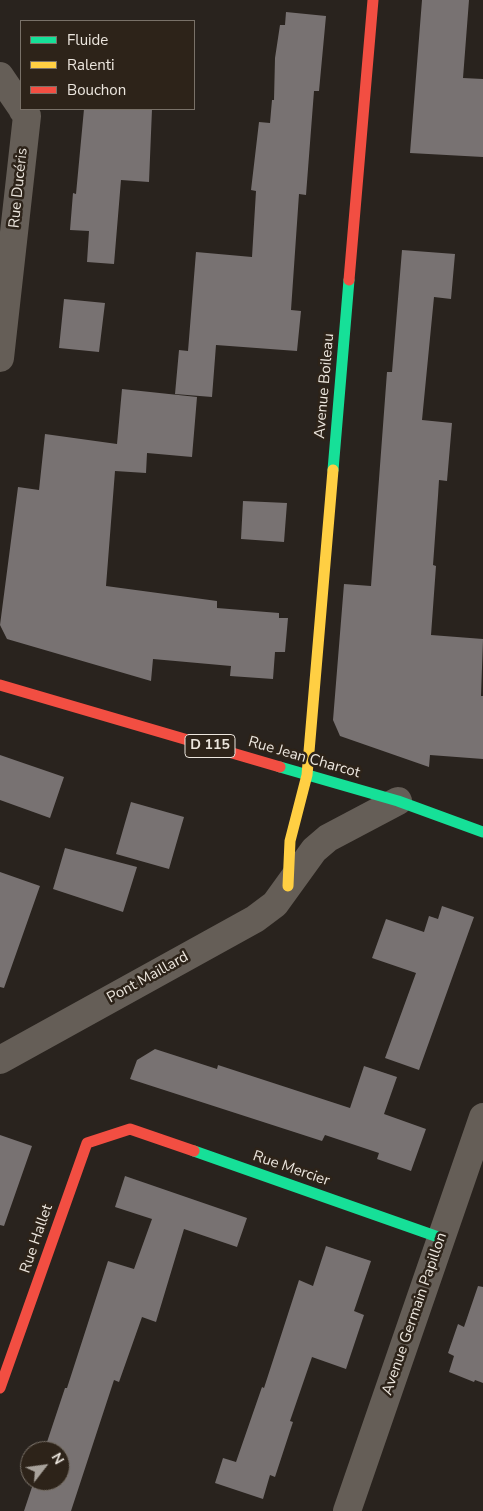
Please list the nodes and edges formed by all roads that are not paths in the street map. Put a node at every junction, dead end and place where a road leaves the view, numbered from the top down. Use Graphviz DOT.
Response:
graph roads {
  1 [pos="373,0"];
  2 [pos="0,76"];
  3 [pos="20,105"];
  4 [pos="23,110"];
  5 [pos="0,358"];
  6 [pos="0,685"];
  7 [pos="307,775"];
  8 [pos="398,802"];
  9 [pos="483,832"];
  10 [pos="288,886"];
  11 [pos="0,1060"];
  12 [pos="483,1117"];
  13 [pos="130,1129"];
  14 [pos="441,1238"];
  15 [pos="0,1388"];
  16 [pos="347,1511"];
  1 -- 7 [label="street, Avenue Boileau"];
  2 -- 3 [label="street, Rue Ducéris"];
  4 -- 5 [label="street, Rue Ducéris"];
  6 -- 7 [label="street, Rue Jean Charcot / D 115"];
  7 -- 8 [label="street, Rue Jean Charcot / D 115"];
  7 -- 10 [label="street"];
  8 -- 9 [label="street, Rue Jean Charcot / D 115"];
  8 -- 10 [label="street, Pont Maillard"];
  10 -- 11 [label="street, Pont Maillard"];
  12 -- 14 [label="street, Avenue Germain Papillon"];
  13 -- 14 [label="street, Rue Mercier"];
  13 -- 15 [label="street, Rue Hallet"];
  14 -- 16 [label="street, Avenue Germain Papillon"];
}
